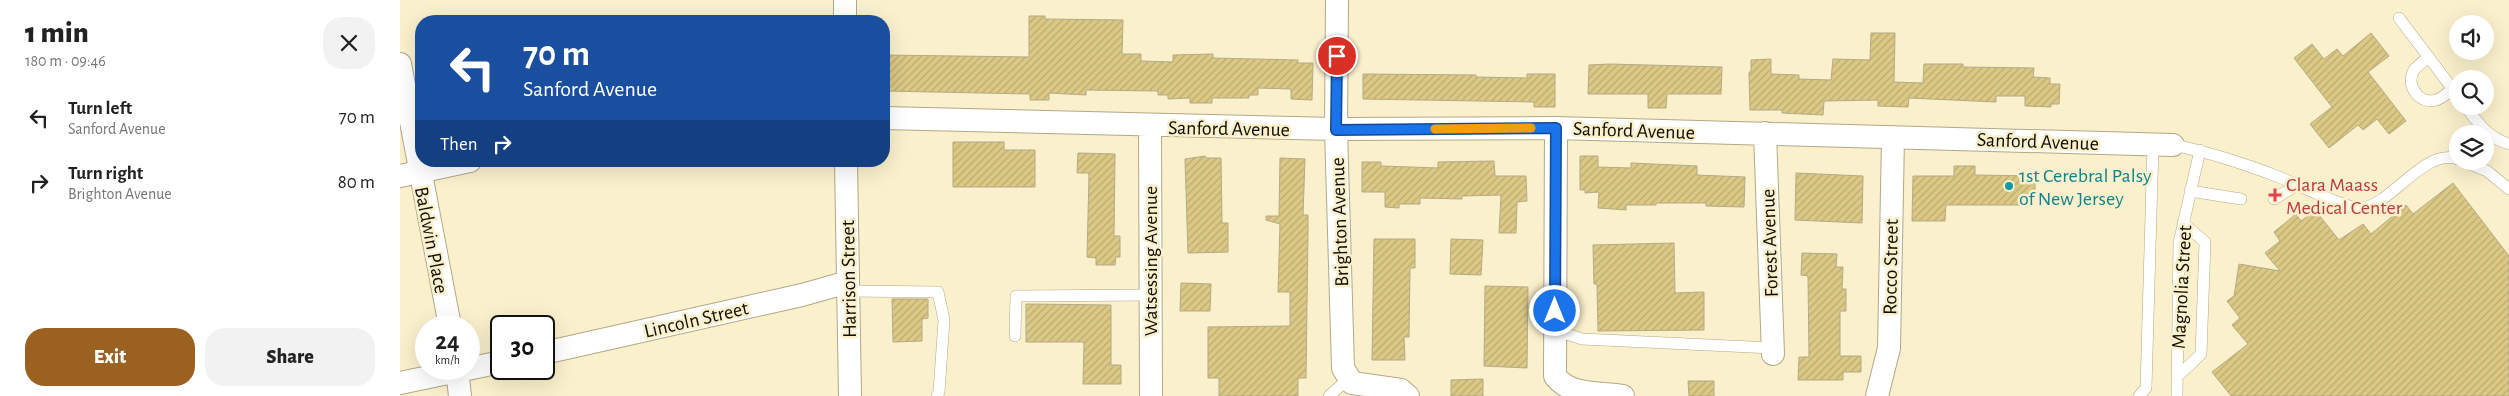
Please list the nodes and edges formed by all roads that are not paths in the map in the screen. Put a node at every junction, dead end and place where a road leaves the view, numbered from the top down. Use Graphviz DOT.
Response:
graph roads {
  1 [pos="845,0"];
  2 [pos="1337,0"];
  3 [pos="845,15"];
  4 [pos="2399,18"];
  5 [pos="2429,57"];
  6 [pos="400,64"];
  7 [pos="2449,85"];
  8 [pos="2449,95"];
  9 [pos="2473,115"];
  10 [pos="890,118"];
  11 [pos="1150,126"];
  12 [pos="1556,128"];
  13 [pos="1336,130"];
  14 [pos="1765,133"];
  15 [pos="1893,137"];
  16 [pos="2163,144"];
  17 [pos="2509,144"];
  18 [pos="2200,150"];
  19 [pos="2449,159"];
  20 [pos="442,167"];
  21 [pos="846,167"];
  22 [pos="2486,170"];
  23 [pos="410,174"];
  24 [pos="2297,185"];
  25 [pos="2509,189"];
  26 [pos="2190,191"];
  27 [pos="2274,199"];
  28 [pos="2241,200"];
  29 [pos="2183,223"];
  30 [pos="848,286"];
  31 [pos="1150,295"];
  32 [pos="447,315"];
  33 [pos="1555,330"];
  34 [pos="1015,336"];
  35 [pos="555,351"];
  36 [pos="1772,351"];
  37 [pos="2177,377"];
  38 [pos="1348,379"];
  39 [pos="415,380"];
  40 [pos="459,380"];
  41 [pos="400,383"];
  42 [pos="460,396"];
  43 [pos="850,396"];
  44 [pos="937,396"];
  45 [pos="1151,396"];
  46 [pos="1329,396"];
  47 [pos="1408,396"];
  48 [pos="1623,396"];
  49 [pos="1877,396"];
  50 [pos="2139,396"];
  51 [pos="2177,396"];
  1 -- 3 [label="street"];
  2 -- 13 [label="street, Brighton Avenue"];
  4 -- 5 [label="lane"];
  5 -- 7 [label="lane"];
  5 -- 8 [label="lane"];
  6 -- 23 [label="street, Baldwin Place"];
  9 -- 17 [label="lane"];
  10 -- 11 [label="street, Sanford Avenue"];
  11 -- 13 [label="street, Sanford Avenue"];
  11 -- 31 [label="street, Watsessing Avenue"];
  12 -- 13 [label="street, Sanford Avenue"];
  12 -- 14 [label="street, Sanford Avenue"];
  12 -- 33 [label="street"];
  13 -- 38 [label="street, Brighton Avenue"];
  14 -- 15 [label="street, Sanford Avenue"];
  14 -- 36 [label="street, Forest Avenue"];
  15 -- 16 [label="street, Sanford Avenue"];
  15 -- 49 [label="street, Rocco Street"];
  16 -- 18 [label="lane"];
  16 -- 50 [label="lane"];
  18 -- 24 [label="lane"];
  18 -- 26 [label="lane, Magnolia Street"];
  19 -- 24 [label="lane"];
  20 -- 23 [label="street"];
  21 -- 30 [label="street, Harrison Street"];
  22 -- 25 [label="lane"];
  23 -- 32 [label="street, Baldwin Place"];
  24 -- 27 [label="lane"];
  26 -- 28 [label="lane"];
  26 -- 29 [label="lane, Magnolia Street"];
  29 -- 37 [label="lane, Magnolia Street"];
  29 -- 37 [label="lane"];
  30 -- 35 [label="street, Lincoln Street"];
  30 -- 43 [label="street, Harrison Street"];
  30 -- 44 [label="lane"];
  31 -- 34 [label="lane"];
  31 -- 45 [label="street, Watsessing Avenue"];
  33 -- 36 [label="lane"];
  33 -- 48 [label="street"];
  37 -- 51 [label="lane, Magnolia Street"];
  38 -- 46 [label="lane"];
  38 -- 47 [label="street"];
  39 -- 41 [label="street"];
  40 -- 42 [label="street"];
}
